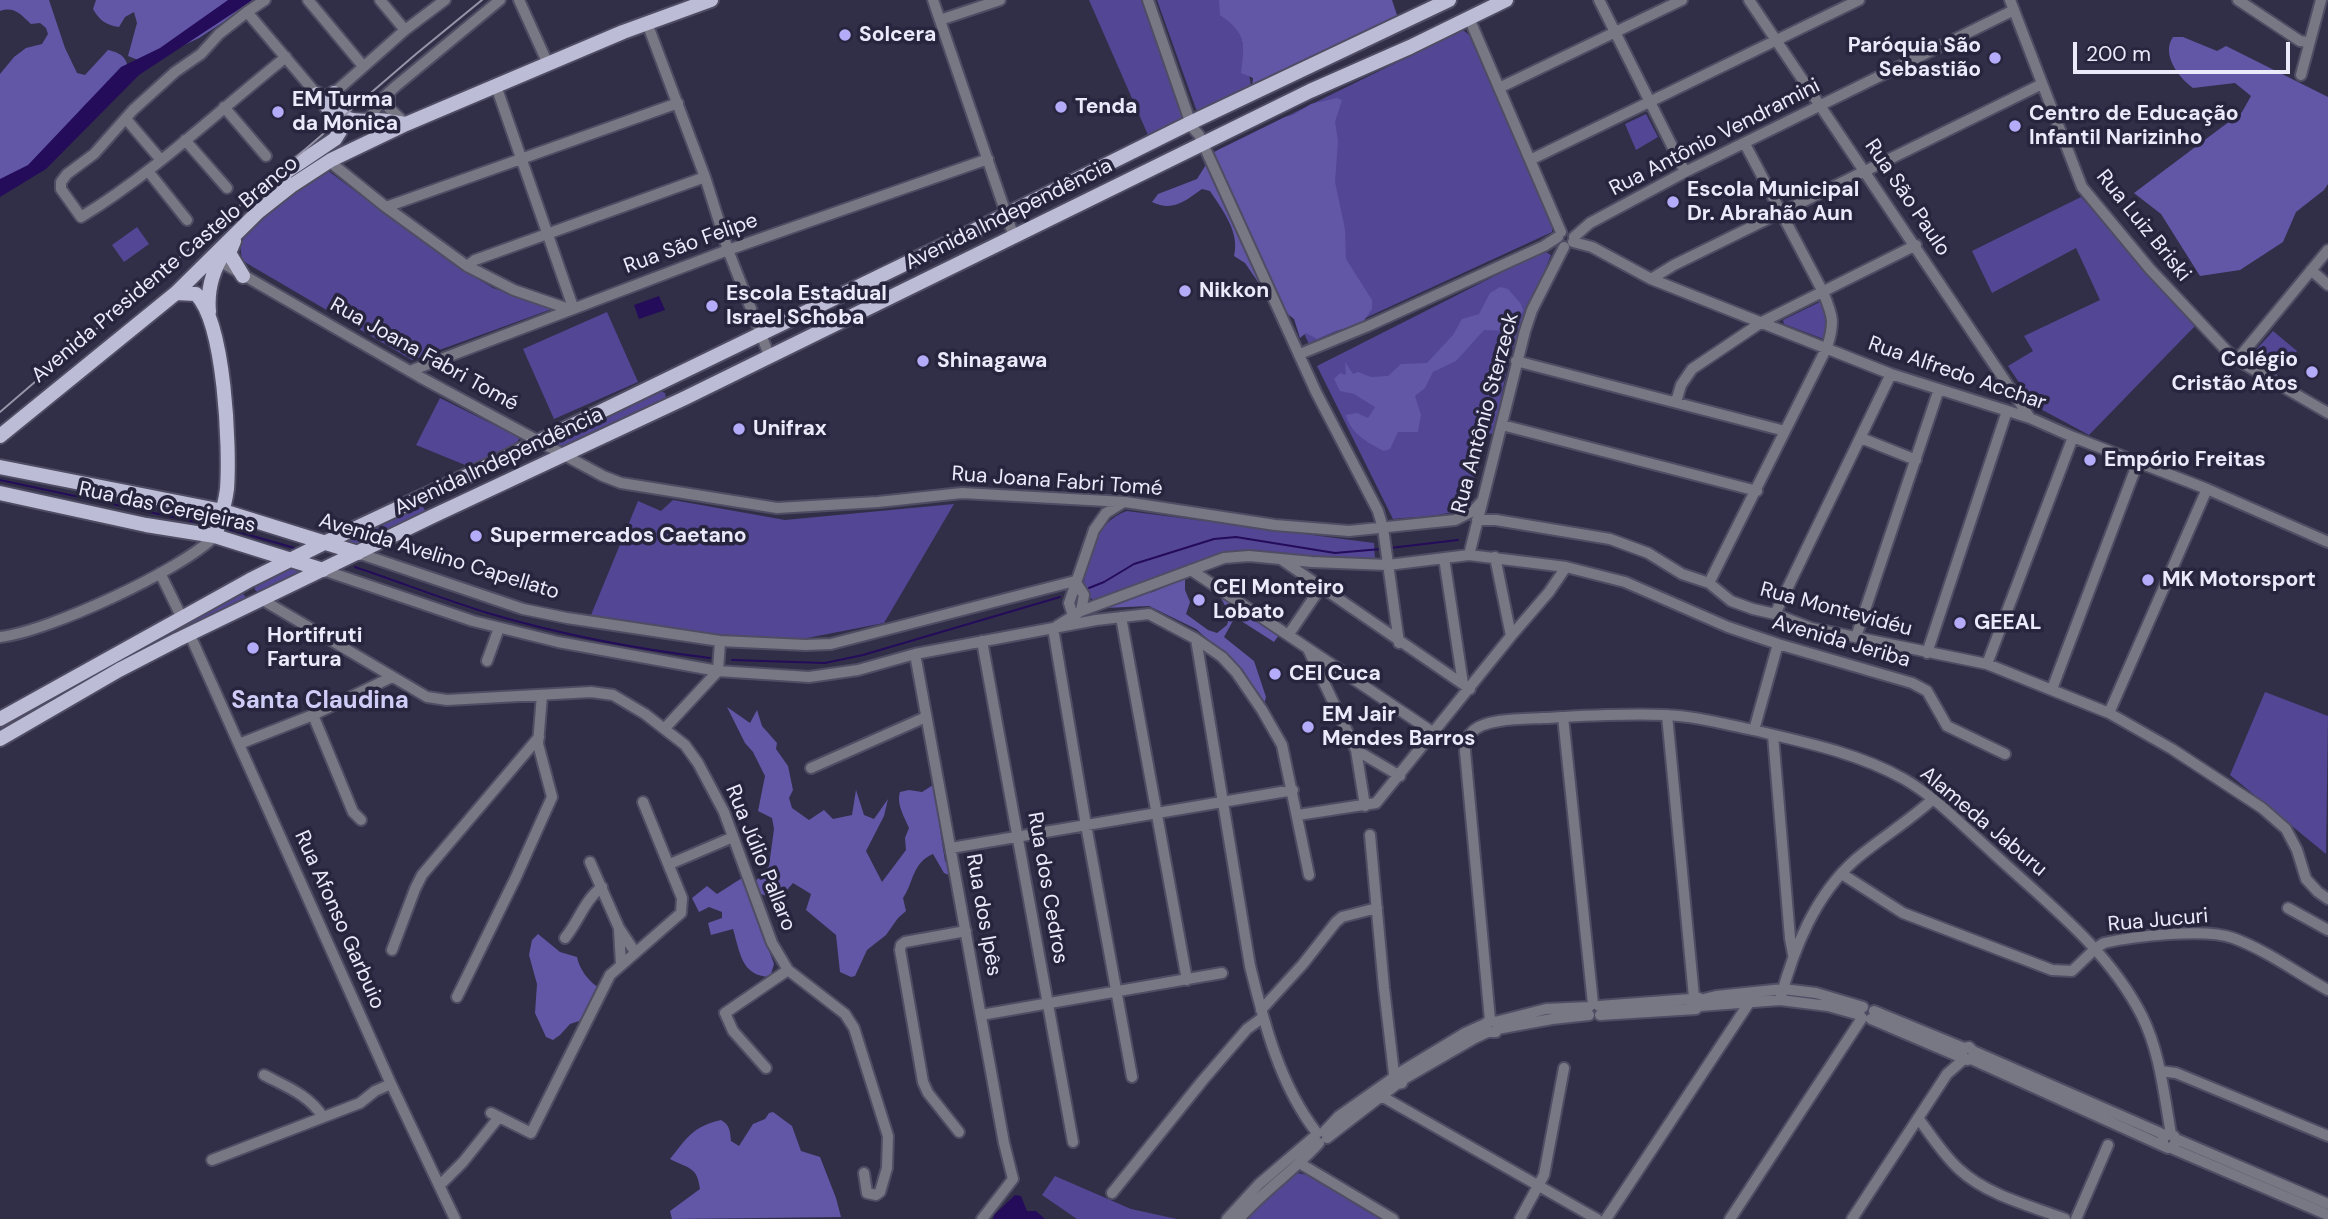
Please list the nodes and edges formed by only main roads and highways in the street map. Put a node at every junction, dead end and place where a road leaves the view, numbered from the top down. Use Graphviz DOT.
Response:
graph roads {
  1 [pos="1449,0"];
  2 [pos="1506,0"];
  3 [pos="704,1"];
  4 [pos="1433,4"];
  5 [pos="1417,15"];
  6 [pos="1397,24"];
  7 [pos="1430,37"];
  8 [pos="1410,47"];
  9 [pos="334,93"];
  10 [pos="317,94"];
  11 [pos="406,124"];
  12 [pos="267,205"];
  13 [pos="236,236"];
  14 [pos="219,254"];
  15 [pos="243,276"];
  16 [pos="176,293"];
  17 [pos="210,321"];
  18 [pos="676,374"];
  19 [pos="652,386"];
  20 [pos="685,398"];
  21 [pos="664,408"];
  22 [pos="0,436"];
  23 [pos="505,458"];
  24 [pos="0,467"];
  25 [pos="526,473"];
  26 [pos="450,484"];
  27 [pos="0,493"];
  28 [pos="223,511"];
  29 [pos="433,516"];
  30 [pos="215,536"];
  31 [pos="324,543"];
  32 [pos="358,553"];
  33 [pos="292,560"];
  34 [pos="323,570"];
  35 [pos="244,584"];
  36 [pos="255,602"];
  37 [pos="161,632"];
  38 [pos="184,637"];
  39 [pos="0,719"];
  40 [pos="0,739"];
  1 -- 4 [label="main road, Avenida Independência"];
  2 -- 7 [label="main road, Avenida Independência"];
  3 -- 11 [label="main road, Avenida Presidente Castelo Branco"];
  4 -- 5 [label="main road, Avenida Independência"];
  5 -- 6 [label="main road, Avenida Independência"];
  5 -- 7 [label="main road"];
  6 -- 8 [label="main road"];
  6 -- 18 [label="main road, Avenida Independência"];
  7 -- 8 [label="main road, Avenida Independência"];
  8 -- 20 [label="main road, Avenida Independência"];
  9 -- 11 [label="main road"];
  10 -- 12 [label="main road"];
  11 -- 12 [label="main road, Avenida Presidente Castelo Branco"];
  12 -- 13 [label="main road, Avenida Presidente Castelo Branco"];
  13 -- 14 [label="main road, Avenida Presidente Castelo Branco"];
  13 -- 15 [label="main road"];
  14 -- 16 [label="main road, Avenida Presidente Castelo Branco"];
  14 -- 17 [label="main road"];
  16 -- 17 [label="main road"];
  16 -- 22 [label="main road, Avenida Presidente Castelo Branco"];
  17 -- 28 [label="main road"];
  18 -- 19 [label="main road, Avenida Independência"];
  18 -- 20 [label="main road"];
  19 -- 21 [label="main road"];
  19 -- 23 [label="main road, Avenida Independência"];
  20 -- 21 [label="main road, Avenida Independência"];
  21 -- 25 [label="main road, Avenida Independência"];
  23 -- 25 [label="main road"];
  23 -- 26 [label="main road, Avenida Independência"];
  24 -- 28 [label="main road, Avenida Avelino Capellato"];
  25 -- 29 [label="main road, Avenida Independência"];
  26 -- 29 [label="main road"];
  26 -- 31 [label="main road, Avenida Independência"];
  27 -- 30 [label="main road, Rua das Cerejeiras"];
  28 -- 30 [label="main road"];
  28 -- 31 [label="main road, Avenida Avelino Capellato"];
  29 -- 32 [label="main road, Avenida Independência"];
  30 -- 33 [label="main road, Rua das Cerejeiras"];
  31 -- 32 [label="main road, Avenida Avelino Capellato"];
  31 -- 33 [label="main road, Avenida Independência"];
  32 -- 34 [label="main road, Avenida Independência"];
  33 -- 34 [label="main road, Rua das Cerejeiras"];
  33 -- 35 [label="main road, Avenida Independência"];
  34 -- 36 [label="main road, Avenida Independência"];
  35 -- 36 [label="main road"];
  35 -- 37 [label="main road, Avenida Independência"];
  36 -- 38 [label="main road, Avenida Independência"];
  37 -- 38 [label="main road"];
  37 -- 39 [label="main road, Avenida Independência"];
  38 -- 40 [label="main road, Avenida Independência"];
}
